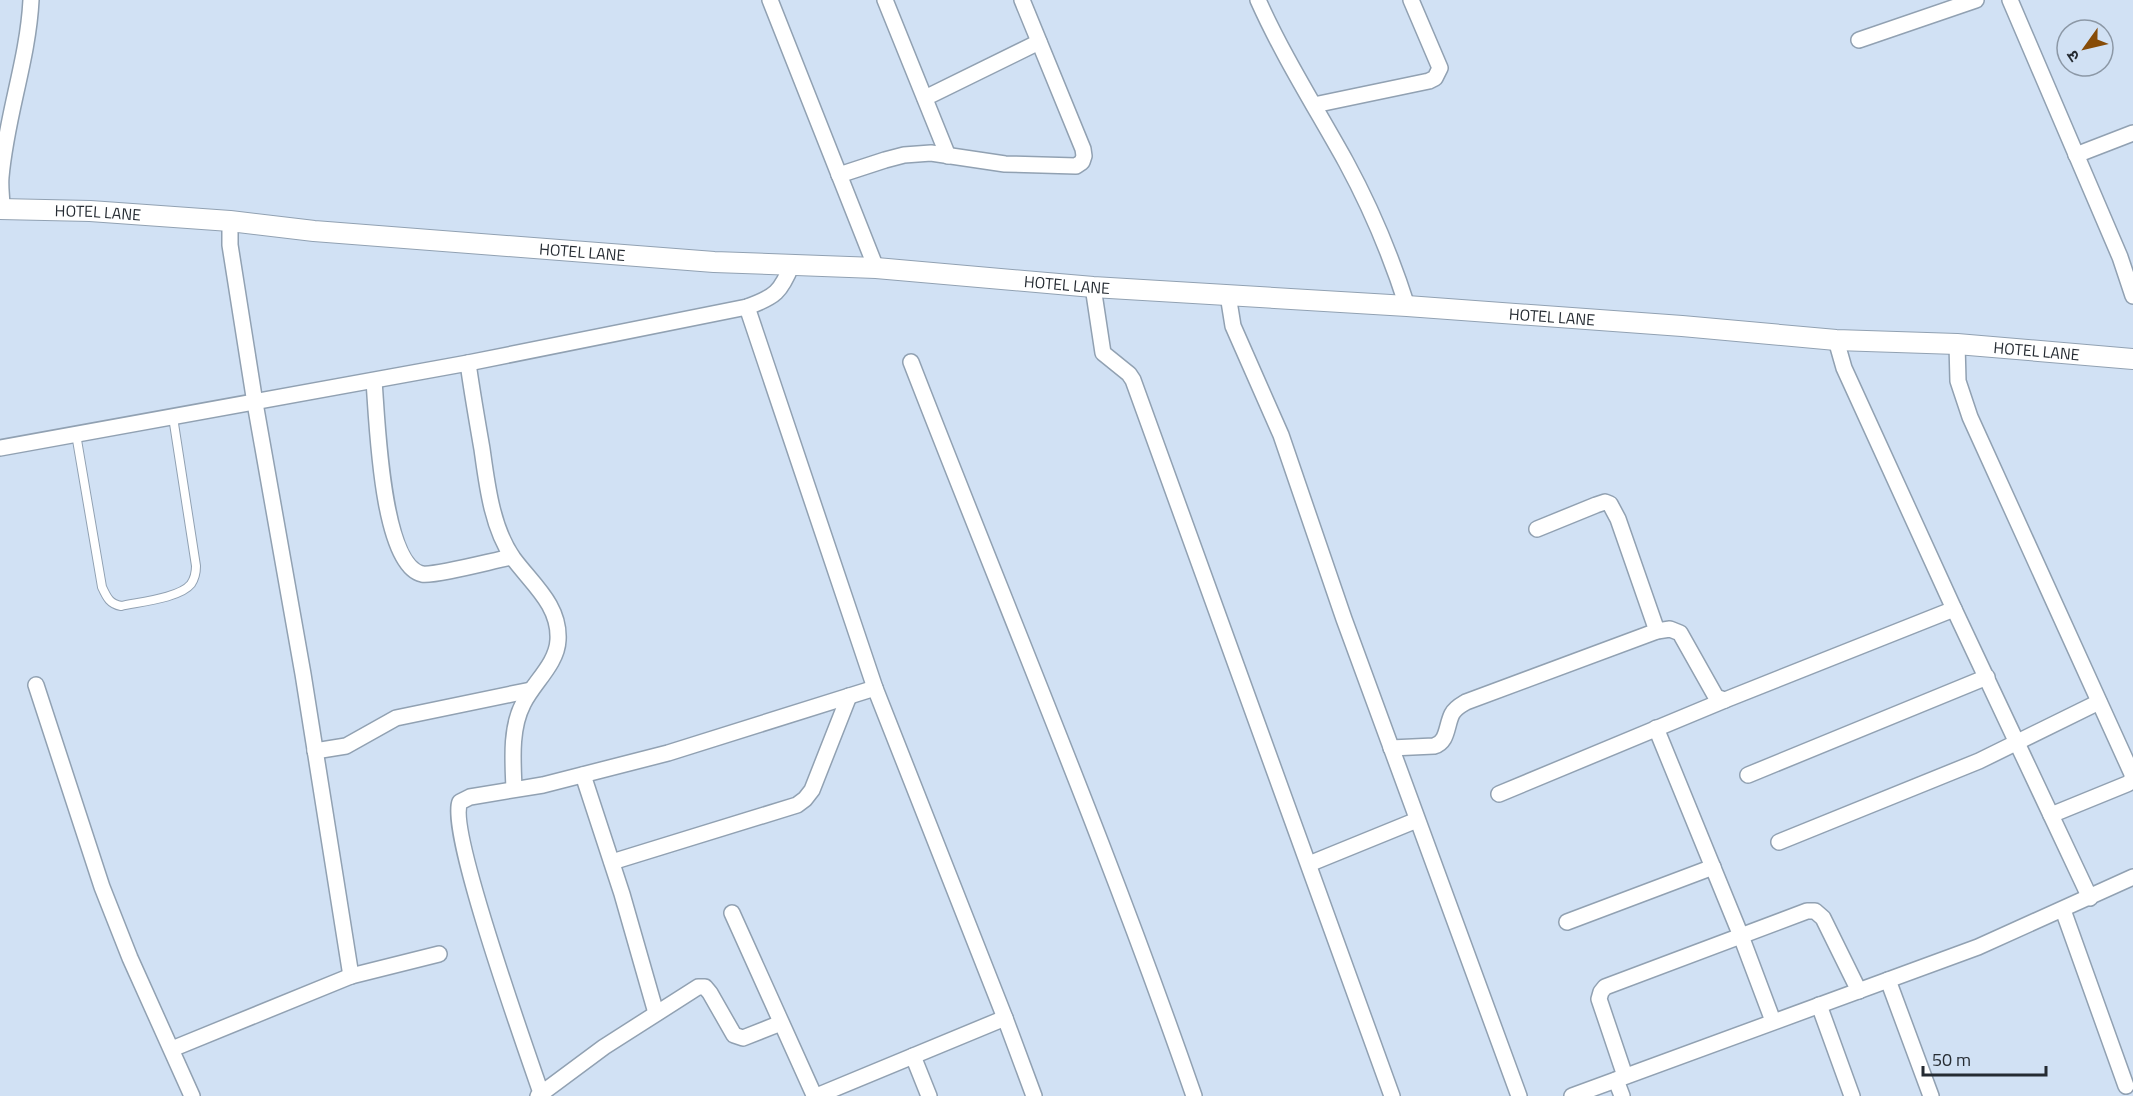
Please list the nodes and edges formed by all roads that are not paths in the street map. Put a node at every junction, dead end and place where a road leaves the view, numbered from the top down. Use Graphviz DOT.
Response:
graph roads {
  1 [pos="32,0"];
  2 [pos="770,0"];
  3 [pos="885,0"];
  4 [pos="1022,0"];
  5 [pos="1257,0"];
  6 [pos="1411,0"];
  7 [pos="1976,0"];
  8 [pos="2010,0"];
  9 [pos="1859,40"];
  10 [pos="1039,42"];
  11 [pos="926,98"];
  12 [pos="1314,105"];
  13 [pos="2133,133"];
  14 [pos="2076,155"];
  15 [pos="948,156"];
  16 [pos="839,175"];
  17 [pos="1,209"];
  18 [pos="230,234"];
  19 [pos="876,268"];
  20 [pos="788,275"];
  21 [pos="1093,287"];
  22 [pos="2133,296"];
  23 [pos="1407,306"];
  24 [pos="747,307"];
  25 [pos="1230,308"];
  26 [pos="1840,354"];
  27 [pos="1957,356"];
  28 [pos="2133,359"];
  29 [pos="911,362"];
  30 [pos="468,363"];
  31 [pos="374,381"];
  32 [pos="255,403"];
  33 [pos="173,417"];
  34 [pos="75,434"];
  35 [pos="0,448"];
  36 [pos="1537,530"];
  37 [pos="512,557"];
  38 [pos="1954,609"];
  39 [pos="1658,631"];
  40 [pos="1987,677"];
  41 [pos="36,685"];
  42 [pos="875,688"];
  43 [pos="531,690"];
  44 [pos="849,696"];
  45 [pos="1725,700"];
  46 [pos="2099,702"];
  47 [pos="1656,728"];
  48 [pos="2018,742"];
  49 [pos="1391,748"];
  50 [pos="315,750"];
  51 [pos="584,775"];
  52 [pos="1748,775"];
  53 [pos="514,789"];
  54 [pos="1498,794"];
  55 [pos="2051,815"];
  56 [pos="1417,820"];
  57 [pos="1779,842"];
  58 [pos="612,862"];
  59 [pos="1309,864"];
  60 [pos="1713,867"];
  61 [pos="2133,877"];
  62 [pos="2090,897"];
  63 [pos="2062,910"];
  64 [pos="732,913"];
  65 [pos="1568,922"];
  66 [pos="1741,936"];
  67 [pos="439,954"];
  68 [pos="351,976"];
  69 [pos="1888,980"];
  70 [pos="1858,991"];
  71 [pos="1819,1005"];
  72 [pos="656,1013"];
  73 [pos="1005,1018"];
  74 [pos="1773,1021"];
  75 [pos="781,1023"];
  76 [pos="171,1049"];
  77 [pos="914,1056"];
  78 [pos="1620,1078"];
  79 [pos="2126,1086"];
  80 [pos="838,1092"];
  81 [pos="539,1095"];
  82 [pos="192,1096"];
  83 [pos="929,1096"];
  84 [pos="1034,1096"];
  85 [pos="1194,1096"];
  86 [pos="1392,1096"];
  87 [pos="1519,1096"];
  88 [pos="1572,1096"];
  89 [pos="1622,1096"];
  90 [pos="1852,1096"];
  91 [pos="1931,1096"];
  1 -- 17 [label="street"];
  2 -- 16 [label="street"];
  3 -- 11 [label="street"];
  4 -- 10 [label="street"];
  5 -- 12 [label="street"];
  6 -- 12 [label="street"];
  7 -- 9 [label="street"];
  8 -- 14 [label="street"];
  10 -- 11 [label="street"];
  10 -- 15 [label="street"];
  11 -- 15 [label="street"];
  12 -- 23 [label="street"];
  13 -- 14 [label="street"];
  14 -- 22 [label="street"];
  15 -- 16 [label="street"];
  16 -- 19 [label="street"];
  17 -- 18 [label="street, HOTEL LANE"];
  18 -- 20 [label="street, HOTEL LANE"];
  18 -- 32 [label="street"];
  19 -- 20 [label="street, HOTEL LANE"];
  19 -- 21 [label="street, HOTEL LANE"];
  20 -- 24 [label="street"];
  21 -- 25 [label="street, HOTEL LANE"];
  21 -- 59 [label="street"];
  23 -- 25 [label="street, HOTEL LANE"];
  23 -- 26 [label="street, HOTEL LANE"];
  24 -- 30 [label="street"];
  24 -- 42 [label="street"];
  25 -- 49 [label="street"];
  26 -- 27 [label="street, HOTEL LANE"];
  26 -- 38 [label="street"];
  27 -- 28 [label="street, HOTEL LANE"];
  27 -- 46 [label="street"];
  29 -- 85 [label="street"];
  30 -- 31 [label="street"];
  30 -- 37 [label="street"];
  31 -- 32 [label="street"];
  31 -- 37 [label="street"];
  32 -- 33 [label="street"];
  32 -- 50 [label="street"];
  33 -- 34 [label="street"];
  33 -- 34 [label="lane"];
  34 -- 35 [label="street"];
  36 -- 39 [label="street"];
  37 -- 43 [label="street"];
  38 -- 40 [label="street"];
  38 -- 45 [label="street"];
  39 -- 45 [label="street"];
  39 -- 49 [label="street"];
  40 -- 48 [label="street"];
  40 -- 52 [label="street"];
  41 -- 76 [label="street"];
  42 -- 44 [label="street"];
  42 -- 73 [label="street"];
  43 -- 50 [label="street"];
  43 -- 53 [label="street"];
  44 -- 51 [label="street"];
  44 -- 58 [label="street"];
  45 -- 47 [label="street"];
  46 -- 48 [label="street"];
  46 -- 55 [label="street"];
  47 -- 54 [label="street"];
  47 -- 60 [label="street"];
  48 -- 55 [label="street"];
  48 -- 57 [label="street"];
  49 -- 56 [label="street"];
  50 -- 68 [label="street"];
  51 -- 53 [label="street"];
  51 -- 58 [label="street"];
  53 -- 81 [label="street"];
  55 -- 62 [label="street"];
  56 -- 59 [label="street"];
  56 -- 87 [label="street"];
  58 -- 72 [label="street"];
  59 -- 86 [label="street"];
  60 -- 65 [label="street"];
  60 -- 66 [label="street"];
  61 -- 62 [label="street"];
  62 -- 63 [label="street"];
  63 -- 69 [label="street"];
  63 -- 79 [label="street"];
  64 -- 75 [label="street"];
  66 -- 70 [label="street"];
  66 -- 74 [label="street"];
  66 -- 78 [label="street"];
  67 -- 68 [label="street"];
  68 -- 76 [label="street"];
  69 -- 70 [label="street"];
  69 -- 91 [label="street"];
  70 -- 71 [label="street"];
  71 -- 74 [label="street"];
  71 -- 90 [label="street"];
  72 -- 75 [label="street"];
  72 -- 81 [label="street"];
  73 -- 77 [label="street"];
  73 -- 84 [label="street"];
  74 -- 78 [label="street"];
  75 -- 80 [label="street"];
  76 -- 82 [label="street"];
  77 -- 80 [label="street"];
  77 -- 83 [label="street"];
  78 -- 88 [label="street"];
  78 -- 89 [label="street"];
}
